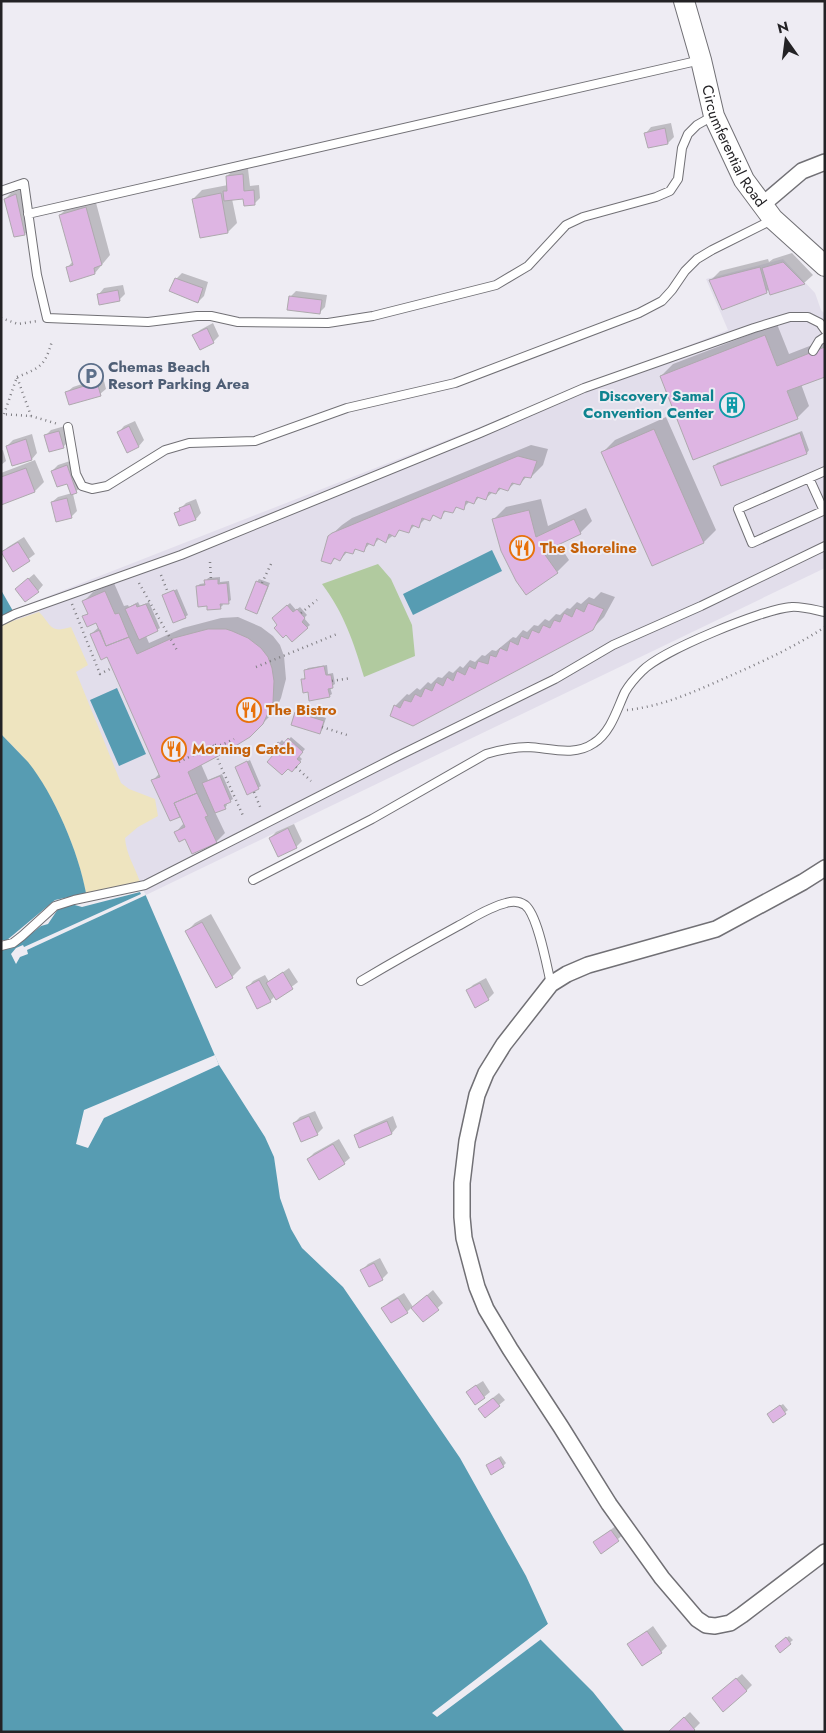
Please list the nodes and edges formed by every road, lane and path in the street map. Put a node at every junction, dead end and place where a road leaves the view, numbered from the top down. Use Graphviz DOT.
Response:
graph roads {
  1 [pos="684,1"];
  2 [pos="701,60"];
  3 [pos="714,116"];
  4 [pos="825,162"];
  5 [pos="1,191"];
  6 [pos="768,212"];
  7 [pos="28,214"];
  8 [pos="825,266"];
  9 [pos="1,318"];
  10 [pos="47,318"];
  11 [pos="824,328"];
  12 [pos="825,337"];
  13 [pos="52,341"];
  14 [pos="813,351"];
  15 [pos="17,377"];
  16 [pos="2,414"];
  17 [pos="31,416"];
  18 [pos="68,427"];
  19 [pos="825,471"];
  20 [pos="809,478"];
  21 [pos="824,511"];
  22 [pos="825,546"];
  23 [pos="210,562"];
  24 [pos="271,564"];
  25 [pos="161,575"];
  26 [pos="212,580"];
  27 [pos="139,583"];
  28 [pos="262,583"];
  29 [pos="168,593"];
  30 [pos="69,596"];
  31 [pos="317,600"];
  32 [pos="825,612"];
  33 [pos="301,614"];
  34 [pos="1,621"];
  35 [pos="825,627"];
  36 [pos="337,634"];
  37 [pos="178,652"];
  38 [pos="256,667"];
  39 [pos="112,668"];
  40 [pos="351,678"];
  41 [pos="332,681"];
  42 [pos="618,711"];
  43 [pos="322,727"];
  44 [pos="346,735"];
  45 [pos="234,739"];
  46 [pos="213,745"];
  47 [pos="178,762"];
  48 [pos="296,768"];
  49 [pos="311,781"];
  50 [pos="254,792"];
  51 [pos="261,809"];
  52 [pos="244,818"];
  53 [pos="825,868"];
  54 [pos="253,880"];
  55 [pos="1,946"];
  56 [pos="361,981"];
  57 [pos="551,984"];
  58 [pos="825,1552"];
  1 -- 2 [label="main road, Circumferential Road"];
  2 -- 3 [label="main road, Circumferential Road"];
  2 -- 7 [label="lane"];
  3 -- 6 [label="main road, Circumferential Road"];
  3 -- 10 [label="lane"];
  4 -- 6 [label="street"];
  5 -- 7 [label="lane"];
  6 -- 8 [label="main road, Circumferential Road"];
  6 -- 18 [label="lane"];
  7 -- 10 [label="lane"];
  9 -- 10 [label="path"];
  11 -- 30 [label="lane"];
  12 -- 14 [label="lane"];
  13 -- 15 [label="path"];
  15 -- 16 [label="path"];
  15 -- 17 [label="path"];
  16 -- 17 [label="path"];
  17 -- 18 [label="path"];
  19 -- 20 [label="lane"];
  20 -- 21 [label="lane"];
  20 -- 21 [label="lane"];
  22 -- 55 [label="lane"];
  23 -- 26 [label="path"];
  24 -- 28 [label="path"];
  25 -- 29 [label="path"];
  27 -- 37 [label="path"];
  30 -- 34 [label="lane"];
  30 -- 39 [label="path"];
  31 -- 33 [label="path"];
  32 -- 42 [label="lane"];
  35 -- 42 [label="path"];
  36 -- 38 [label="path"];
  40 -- 41 [label="path"];
  42 -- 54 [label="lane"];
  43 -- 44 [label="path"];
  45 -- 46 [label="path"];
  46 -- 47 [label="path"];
  46 -- 52 [label="path"];
  48 -- 49 [label="path"];
  50 -- 51 [label="path"];
  53 -- 57 [label="street"];
  56 -- 57 [label="lane"];
  57 -- 58 [label="street"];
}
